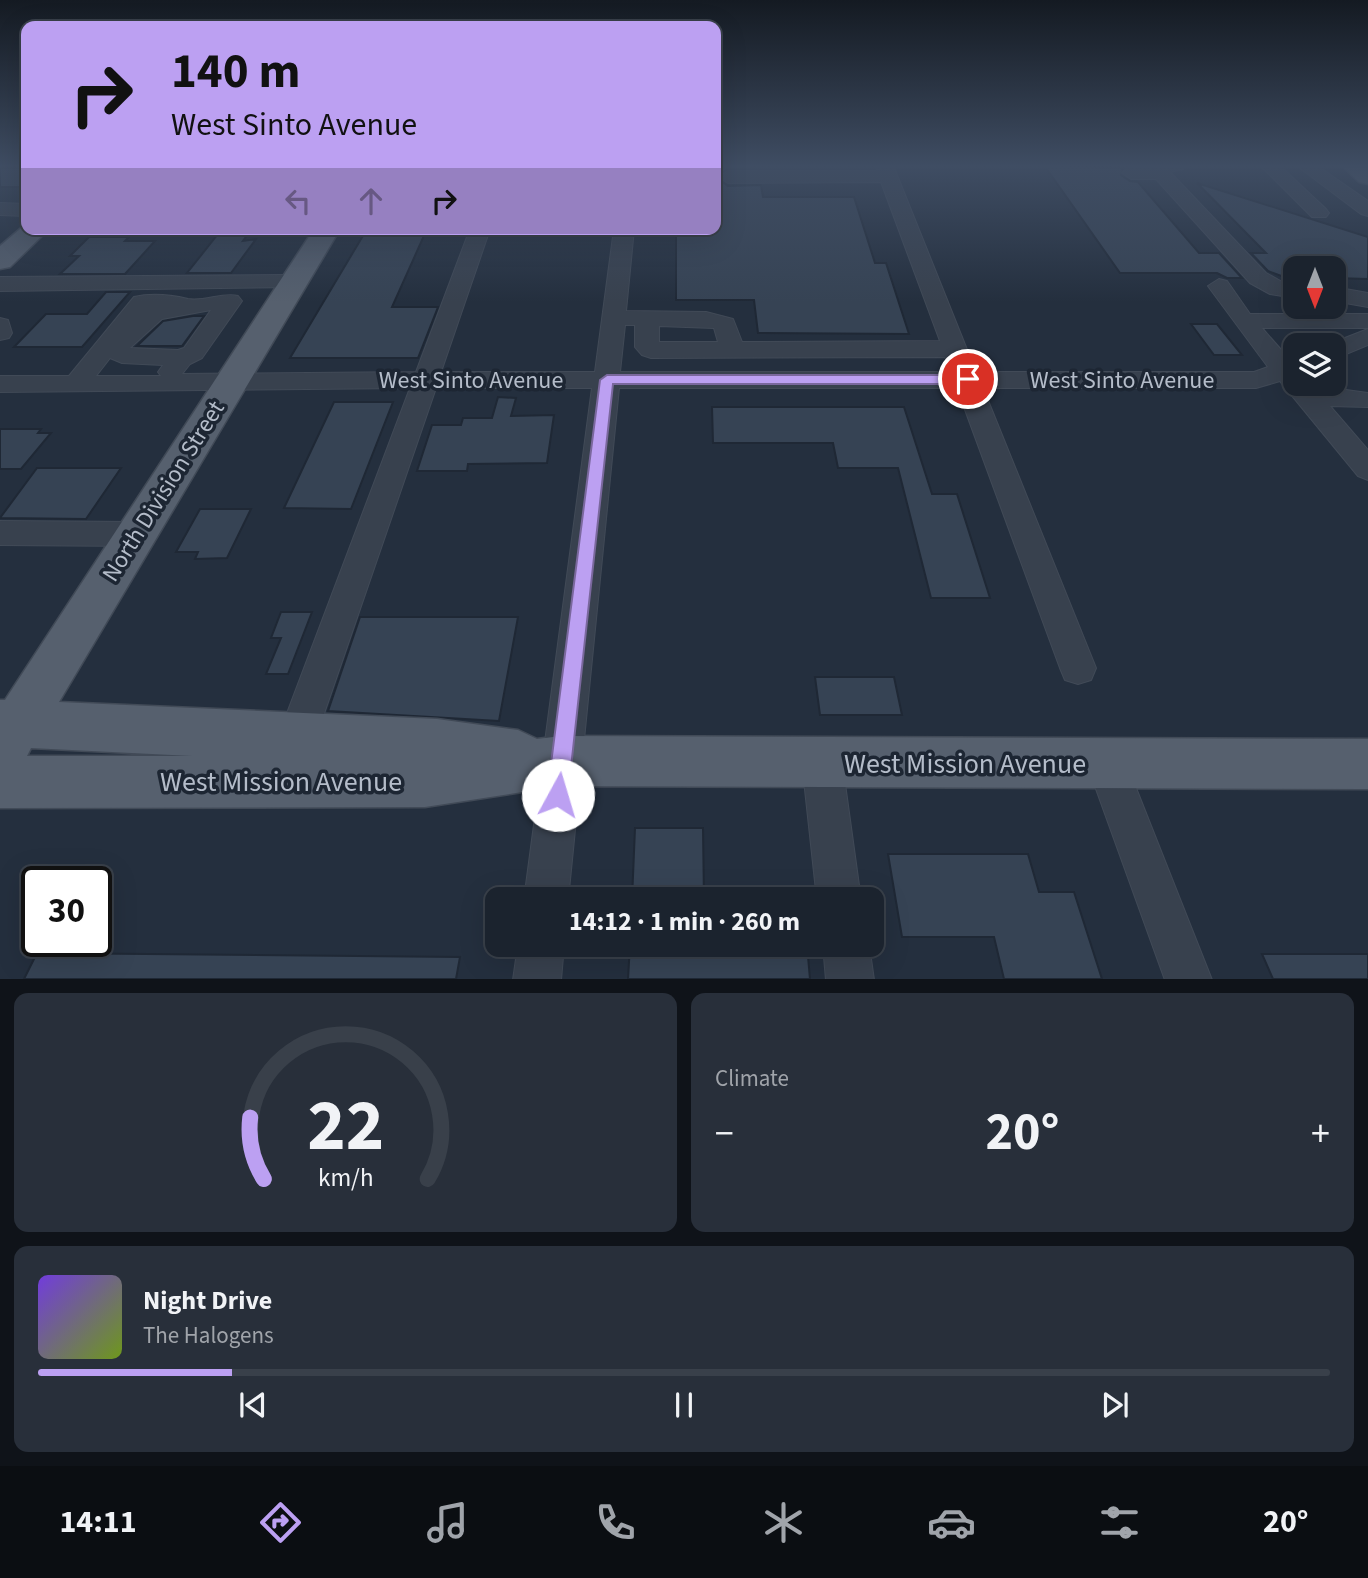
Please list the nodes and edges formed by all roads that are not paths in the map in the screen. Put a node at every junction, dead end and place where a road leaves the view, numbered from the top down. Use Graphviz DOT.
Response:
graph roads {
  1 [pos="902,211"];
  2 [pos="1203,211"];
  3 [pos="1317,211"];
  4 [pos="1319,213"];
  5 [pos="29,235"];
  6 [pos="323,235"];
  7 [pos="478,235"];
  8 [pos="623,235"];
  9 [pos="0,261"];
  10 [pos="0,284"];
  11 [pos="1219,286"];
  12 [pos="1283,290"];
  13 [pos="287,292"];
  14 [pos="1346,296"];
  15 [pos="1368,300"];
  16 [pos="230,301"];
  17 [pos="614,318"];
  18 [pos="1243,321"];
  19 [pos="1368,321"];
  20 [pos="0,325"];
  21 [pos="0,333"];
  22 [pos="1368,336"];
  23 [pos="1346,346"];
  24 [pos="956,349"];
  25 [pos="776,350"];
  26 [pos="181,358"];
  27 [pos="1283,362"];
  28 [pos="1283,371"];
  29 [pos="968,379"];
  30 [pos="232,380"];
  31 [pos="425,380"];
  32 [pos="607,380"];
  33 [pos="780,380"];
  34 [pos="0,384"];
  35 [pos="76,384"];
  36 [pos="162,384"];
  37 [pos="1306,396"];
  38 [pos="1317,396"];
  39 [pos="1363,400"];
  40 [pos="1368,469"];
  41 [pos="0,533"];
  42 [pos="136,534"];
  43 [pos="1078,668"];
  44 [pos="6,733"];
  45 [pos="298,737"];
  46 [pos="561,761"];
  47 [pos="822,762"];
  48 [pos="1107,764"];
  49 [pos="1368,764"];
  50 [pos="0,782"];
  51 [pos="547,887"];
  52 [pos="837,887"];
  53 [pos="540,957"];
  54 [pos="847,957"];
  55 [pos="537,979"];
  56 [pos="850,979"];
  57 [pos="1189,979"];
  1 -- 24 [label="street"];
  2 -- 12 [label="street"];
  3 -- 4 [label="street"];
  5 -- 9 [label="main road"];
  6 -- 13 [label="main road, North Division Street"];
  7 -- 31 [label="street"];
  8 -- 17 [label="street"];
  10 -- 13 [label="street"];
  11 -- 18 [label="street"];
  13 -- 16 [label="street"];
  13 -- 30 [label="main road, North Division Street"];
  14 -- 15 [label="street"];
  16 -- 26 [label="street"];
  16 -- 26 [label="street"];
  16 -- 35 [label="street"];
  17 -- 25 [label="street"];
  17 -- 32 [label="street"];
  18 -- 19 [label="street"];
  18 -- 27 [label="street"];
  20 -- 21 [label="street"];
  22 -- 23 [label="street"];
  24 -- 25 [label="street"];
  24 -- 29 [label="street"];
  25 -- 33 [label="street"];
  26 -- 36 [label="street"];
  28 -- 29 [label="street, West Sinto Avenue"];
  29 -- 33 [label="street, West Sinto Avenue"];
  29 -- 43 [label="street"];
  30 -- 31 [label="street, West Sinto Avenue"];
  30 -- 36 [label="street, West Sinto Avenue"];
  30 -- 42 [label="main road, North Division Street"];
  31 -- 32 [label="street, West Sinto Avenue"];
  31 -- 45 [label="street"];
  32 -- 33 [label="street, West Sinto Avenue"];
  32 -- 46 [label="street"];
  34 -- 35 [label="street, West Sinto Avenue"];
  35 -- 36 [label="street, West Sinto Avenue"];
  37 -- 40 [label="street"];
  38 -- 39 [label="street"];
  41 -- 42 [label="street"];
  42 -- 44 [label="main road, North Division Street"];
  44 -- 45 [label="main road, West Mission Avenue"];
  45 -- 46 [label="main road, West Mission Avenue"];
  46 -- 47 [label="main road, West Mission Avenue"];
  46 -- 50 [label="main road, West Mission Avenue"];
  46 -- 51 [label="street"];
  47 -- 48 [label="main road, West Mission Avenue"];
  47 -- 52 [label="street"];
  48 -- 49 [label="main road, West Mission Avenue"];
  48 -- 57 [label="street"];
  53 -- 55 [label="street"];
  54 -- 56 [label="street"];
}
